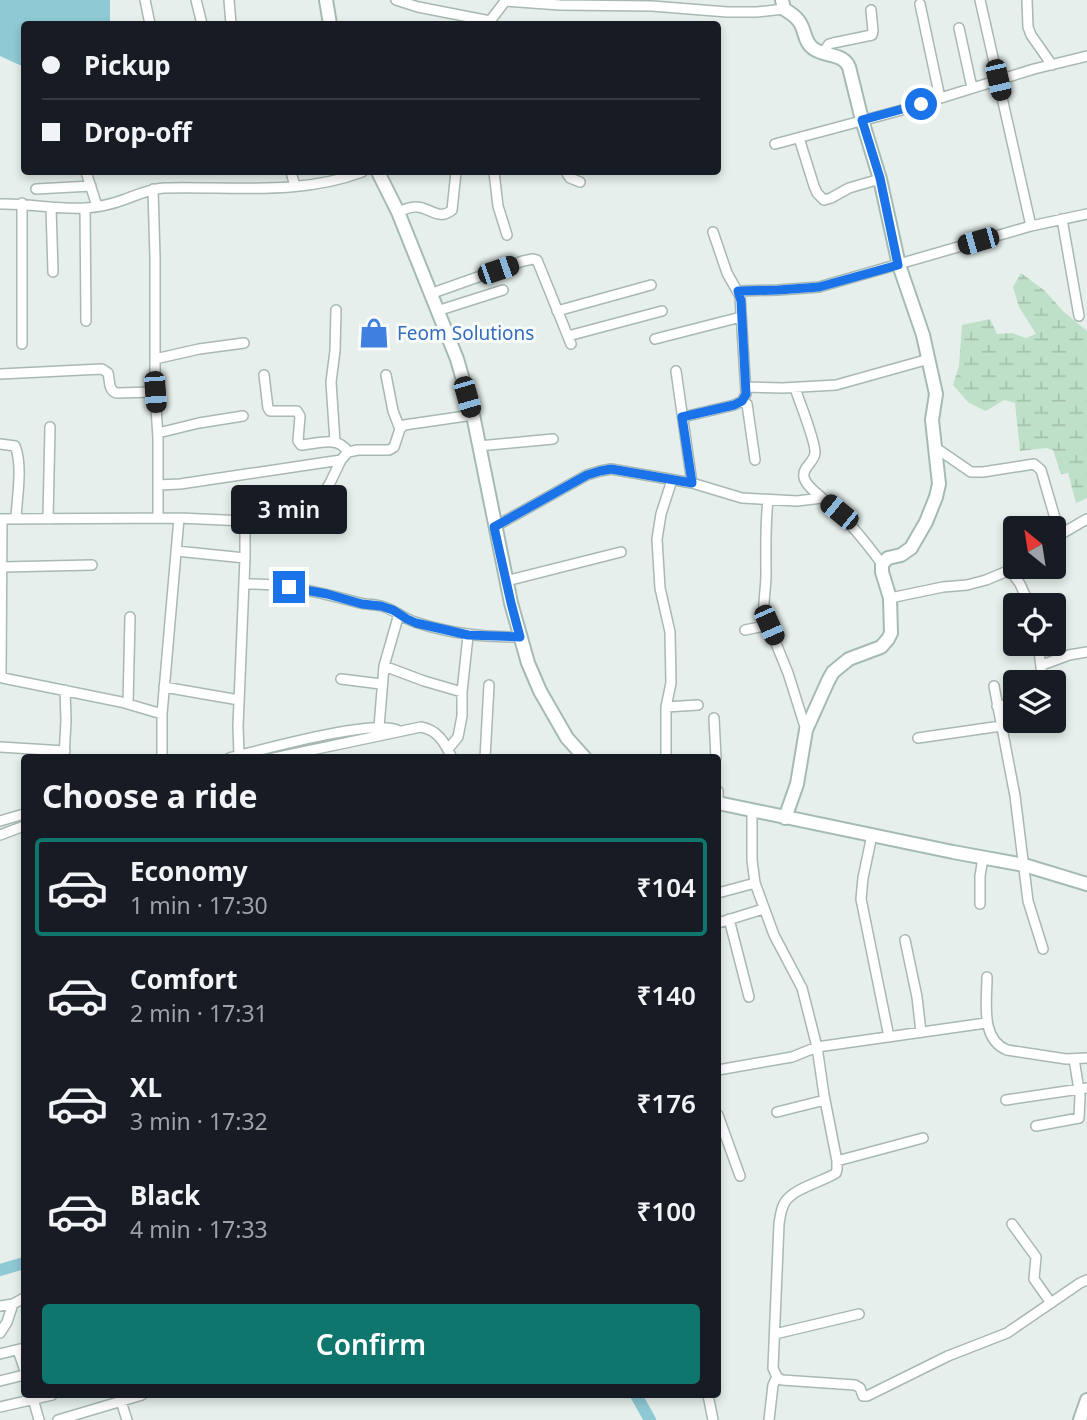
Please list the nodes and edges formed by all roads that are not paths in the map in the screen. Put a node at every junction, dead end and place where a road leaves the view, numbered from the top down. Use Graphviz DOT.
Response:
graph roads {
  1 [pos="145,0"];
  2 [pos="196,0"];
  3 [pos="229,0"];
  4 [pos="326,0"];
  5 [pos="397,0"];
  6 [pos="506,0"];
  7 [pos="980,0"];
  8 [pos="1027,0"];
  9 [pos="783,4"];
  10 [pos="920,4"];
  11 [pos="871,10"];
  12 [pos="149,21"];
  13 [pos="201,21"];
  14 [pos="231,21"];
  15 [pos="330,21"];
  16 [pos="485,21"];
  17 [pos="491,21"];
  18 [pos="960,28"];
  19 [pos="843,41"];
  20 [pos="822,53"];
  21 [pos="1087,56"];
  22 [pos="843,58"];
  23 [pos="1052,65"];
  24 [pos="998,80"];
  25 [pos="972,88"];
  26 [pos="940,98"];
  27 [pos="862,120"];
  28 [pos="799,138"];
  29 [pos="775,144"];
  30 [pos="87,175"];
  31 [pos="292,175"];
  32 [pos="344,175"];
  33 [pos="384,175"];
  34 [pos="454,175"];
  35 [pos="494,175"];
  36 [pos="568,175"];
  37 [pos="880,178"];
  38 [pos="580,181"];
  39 [pos="295,186"];
  40 [pos="91,187"];
  41 [pos="36,189"];
  42 [pos="153,189"];
  43 [pos="22,203"];
  44 [pos="0,204"];
  45 [pos="97,206"];
  46 [pos="51,207"];
  47 [pos="86,208"];
  48 [pos="398,212"];
  49 [pos="1087,214"];
  50 [pos="1062,219"];
  51 [pos="1031,226"];
  52 [pos="713,232"];
  53 [pos="507,235"];
  54 [pos="898,265"];
  55 [pos="53,272"];
  56 [pos="651,285"];
  57 [pos="503,290"];
  58 [pos="738,291"];
  59 [pos="430,294"];
  60 [pos="335,310"];
  61 [pos="437,311"];
  62 [pos="557,311"];
  63 [pos="662,311"];
  64 [pos="1079,316"];
  65 [pos="741,317"];
  66 [pos="86,321"];
  67 [pos="656,340"];
  68 [pos="244,343"];
  69 [pos="22,345"];
  70 [pos="155,359"];
  71 [pos="929,359"];
  72 [pos="676,371"];
  73 [pos="0,374"];
  74 [pos="386,374"];
  75 [pos="264,375"];
  76 [pos="747,387"];
  77 [pos="795,388"];
  78 [pos="155,392"];
  79 [pos="742,401"];
  80 [pos="473,415"];
  81 [pos="243,416"];
  82 [pos="682,417"];
  83 [pos="50,427"];
  84 [pos="400,429"];
  85 [pos="158,433"];
  86 [pos="553,439"];
  87 [pos="334,442"];
  88 [pos="0,444"];
  89 [pos="478,446"];
  90 [pos="936,448"];
  91 [pos="348,452"];
  92 [pos="341,460"];
  93 [pos="755,460"];
  94 [pos="672,480"];
  95 [pos="692,483"];
  96 [pos="158,485"];
  97 [pos="822,498"];
  98 [pos="768,499"];
  99 [pos="1052,516"];
  100 [pos="158,517"];
  101 [pos="16,518"];
  102 [pos="179,518"];
  103 [pos="1,519"];
  104 [pos="48,519"];
  105 [pos="1087,519"];
  106 [pos="245,522"];
  107 [pos="494,527"];
  108 [pos="1066,532"];
  109 [pos="176,551"];
  110 [pos="621,552"];
  111 [pos="245,558"];
  112 [pos="882,564"];
  113 [pos="92,565"];
  114 [pos="3,567"];
  115 [pos="1003,572"];
  116 [pos="506,581"];
  117 [pos="244,584"];
  118 [pos="890,598"];
  119 [pos="399,614"];
  120 [pos="130,617"];
  121 [pos="769,625"];
  122 [pos="745,630"];
  123 [pos="468,635"];
  124 [pos="520,637"];
  125 [pos="1087,652"];
  126 [pos="1040,656"];
  127 [pos="1042,664"];
  128 [pos="384,666"];
  129 [pos="1042,670"];
  130 [pos="341,679"];
  131 [pos="382,684"];
  132 [pos="489,685"];
  133 [pos="993,686"];
  134 [pos="164,687"];
  135 [pos="65,690"];
  136 [pos="462,692"];
  137 [pos="239,700"];
  138 [pos="128,704"];
  139 [pos="698,705"];
  140 [pos="1003,705"];
  141 [pos="997,706"];
  142 [pos="667,707"];
  143 [pos="162,714"];
  144 [pos="714,718"];
  145 [pos="1001,726"];
  146 [pos="379,727"];
  147 [pos="806,730"];
  148 [pos="399,731"];
  149 [pos="918,738"];
  150 [pos="0,747"];
  151 [pos="56,754"];
  152 [pos="64,754"];
  153 [pos="162,754"];
  154 [pos="234,754"];
  155 [pos="246,754"];
  156 [pos="299,754"];
  157 [pos="450,754"];
  158 [pos="485,754"];
  159 [pos="581,754"];
  160 [pos="666,754"];
  161 [pos="716,754"];
  162 [pos="721,800"];
  163 [pos="752,811"];
  164 [pos="21,815"];
  165 [pos="785,818"];
  166 [pos="0,821"];
  167 [pos="21,826"];
  168 [pos="0,835"];
  169 [pos="872,835"];
  170 [pos="984,858"];
  171 [pos="1024,865"];
  172 [pos="755,883"];
  173 [pos="1087,884"];
  174 [pos="721,892"];
  175 [pos="980,904"];
  176 [pos="763,909"];
  177 [pos="729,919"];
  178 [pos="721,922"];
  179 [pos="905,940"];
  180 [pos="1043,948"];
  181 [pos="987,977"];
  182 [pos="749,997"];
  183 [pos="986,1023"];
  184 [pos="921,1032"];
  185 [pos="888,1037"];
  186 [pos="817,1047"];
  187 [pos="1087,1058"];
  188 [pos="1074,1059"];
  189 [pos="721,1069"];
  190 [pos="1083,1088"];
  191 [pos="825,1100"];
  192 [pos="1006,1100"];
  193 [pos="777,1112"];
  194 [pos="721,1123"];
  195 [pos="1035,1126"];
  196 [pos="923,1138"];
  197 [pos="837,1161"];
  198 [pos="740,1176"];
  199 [pos="1012,1224"];
  200 [pos="1087,1280"];
  201 [pos="21,1300"];
  202 [pos="1051,1303"];
  203 [pos="13,1304"];
  204 [pos="0,1306"];
  205 [pos="859,1314"];
  206 [pos="0,1333"];
  207 [pos="775,1334"];
  208 [pos="21,1349"];
  209 [pos="0,1354"];
  210 [pos="21,1376"];
  211 [pos="777,1377"];
  212 [pos="0,1381"];
  213 [pos="30,1398"];
  214 [pos="33,1398"];
  215 [pos="120,1398"];
  216 [pos="709,1398"];
  217 [pos="1087,1400"];
  218 [pos="0,1407"];
  219 [pos="40,1420"];
  220 [pos="58,1420"];
  221 [pos="127,1420"];
  222 [pos="713,1420"];
  223 [pos="769,1420"];
  224 [pos="1080,1420"];
  1 -- 12 [label="street"];
  2 -- 13 [label="street"];
  3 -- 14 [label="street"];
  4 -- 15 [label="street"];
  5 -- 16 [label="street"];
  6 -- 9 [label="street"];
  6 -- 17 [label="street"];
  7 -- 24 [label="street"];
  8 -- 23 [label="street"];
  9 -- 20 [label="street"];
  10 -- 26 [label="street"];
  11 -- 19 [label="street"];
  18 -- 25 [label="street"];
  19 -- 20 [label="street"];
  19 -- 22 [label="street"];
  20 -- 22 [label="street"];
  21 -- 23 [label="street"];
  22 -- 27 [label="street"];
  23 -- 24 [label="street"];
  24 -- 25 [label="street"];
  24 -- 51 [label="street"];
  25 -- 26 [label="street"];
  26 -- 27 [label="street"];
  27 -- 28 [label="street"];
  27 -- 37 [label="street"];
  28 -- 29 [label="street"];
  28 -- 37 [label="street"];
  30 -- 40 [label="street"];
  31 -- 39 [label="street"];
  32 -- 39 [label="street"];
  33 -- 48 [label="street"];
  34 -- 48 [label="street"];
  35 -- 53 [label="street"];
  36 -- 38 [label="street"];
  37 -- 54 [label="street"];
  39 -- 42 [label="street"];
  40 -- 41 [label="street"];
  40 -- 45 [label="street"];
  42 -- 45 [label="street"];
  42 -- 70 [label="street"];
  43 -- 44 [label="street"];
  43 -- 46 [label="street"];
  43 -- 69 [label="street"];
  45 -- 47 [label="street"];
  46 -- 47 [label="street"];
  46 -- 55 [label="street"];
  47 -- 66 [label="street"];
  48 -- 59 [label="street"];
  49 -- 50 [label="street"];
  50 -- 51 [label="street"];
  50 -- 64 [label="street"];
  51 -- 54 [label="street"];
  52 -- 58 [label="street"];
  54 -- 58 [label="street"];
  54 -- 71 [label="street"];
  56 -- 62 [label="street"];
  57 -- 61 [label="street"];
  58 -- 65 [label="street"];
  59 -- 61 [label="street"];
  59 -- 62 [label="street"];
  60 -- 87 [label="street"];
  61 -- 80 [label="street"];
  62 -- 63 [label="street"];
  65 -- 67 [label="street"];
  65 -- 76 [label="street"];
  68 -- 70 [label="street"];
  70 -- 78 [label="street"];
  71 -- 77 [label="street"];
  71 -- 90 [label="street"];
  72 -- 82 [label="street"];
  73 -- 78 [label="street"];
  74 -- 84 [label="street"];
  75 -- 87 [label="street"];
  76 -- 77 [label="street"];
  76 -- 79 [label="street"];
  77 -- 97 [label="street"];
  78 -- 85 [label="street"];
  79 -- 82 [label="street"];
  79 -- 93 [label="street"];
  80 -- 84 [label="street"];
  80 -- 89 [label="street"];
  81 -- 85 [label="street"];
  82 -- 95 [label="street"];
  83 -- 104 [label="street"];
  84 -- 91 [label="street"];
  85 -- 96 [label="street"];
  86 -- 89 [label="street"];
  87 -- 91 [label="street"];
  88 -- 101 [label="street"];
  89 -- 107 [label="street"];
  90 -- 99 [label="street"];
  90 -- 112 [label="street"];
  91 -- 92 [label="street"];
  92 -- 96 [label="street"];
  92 -- 106 [label="street"];
  94 -- 95 [label="street"];
  94 -- 107 [label="street"];
  94 -- 142 [label="street"];
  95 -- 98 [label="street"];
  96 -- 100 [label="street"];
  97 -- 98 [label="street"];
  97 -- 112 [label="street"];
  98 -- 121 [label="street"];
  100 -- 102 [label="street"];
  100 -- 104 [label="street"];
  101 -- 103 [label="street"];
  101 -- 104 [label="street"];
  102 -- 106 [label="street"];
  102 -- 109 [label="street"];
  103 -- 114 [label="street"];
  105 -- 108 [label="street"];
  106 -- 111 [label="street"];
  107 -- 116 [label="street"];
  109 -- 111 [label="street"];
  109 -- 134 [label="street"];
  110 -- 116 [label="street"];
  111 -- 117 [label="street"];
  112 -- 118 [label="street"];
  113 -- 114 [label="street"];
  114 -- 135 [label="street"];
  115 -- 118 [label="street"];
  116 -- 124 [label="street"];
  117 -- 119 [label="street"];
  117 -- 137 [label="street"];
  118 -- 147 [label="street"];
  119 -- 123 [label="street"];
  119 -- 128 [label="street"];
  120 -- 138 [label="street"];
  121 -- 122 [label="street"];
  121 -- 147 [label="street"];
  123 -- 124 [label="street"];
  123 -- 136 [label="street"];
  124 -- 159 [label="street"];
  125 -- 127 [label="street"];
  126 -- 127 [label="street"];
  127 -- 129 [label="street"];
  128 -- 131 [label="street"];
  128 -- 136 [label="street"];
  130 -- 131 [label="street"];
  131 -- 146 [label="street"];
  132 -- 158 [label="street"];
  133 -- 141 [label="street"];
  134 -- 137 [label="street"];
  134 -- 143 [label="street"];
  135 -- 138 [label="street"];
  135 -- 152 [label="street"];
  136 -- 157 [label="street"];
  137 -- 154 [label="street"];
  138 -- 143 [label="street"];
  139 -- 142 [label="street"];
  140 -- 141 [label="street"];
  141 -- 145 [label="street"];
  142 -- 160 [label="street"];
  143 -- 153 [label="street"];
  144 -- 161 [label="street"];
  145 -- 149 [label="street"];
  145 -- 171 [label="street"];
  146 -- 148 [label="street"];
  146 -- 155 [label="street"];
  147 -- 165 [label="street"];
  148 -- 156 [label="street"];
  148 -- 157 [label="street"];
  150 -- 151 [label="street"];
  162 -- 163 [label="street"];
  163 -- 165 [label="street"];
  163 -- 172 [label="street"];
  164 -- 166 [label="street"];
  165 -- 169 [label="street"];
  167 -- 168 [label="street"];
  169 -- 170 [label="street"];
  169 -- 185 [label="street"];
  170 -- 171 [label="street"];
  170 -- 175 [label="street"];
  171 -- 173 [label="street"];
  171 -- 180 [label="street"];
  172 -- 174 [label="street"];
  172 -- 176 [label="street"];
  176 -- 177 [label="street"];
  176 -- 186 [label="street"];
  177 -- 178 [label="street"];
  177 -- 182 [label="street"];
  179 -- 184 [label="street"];
  181 -- 183 [label="street"];
  183 -- 184 [label="street"];
  183 -- 188 [label="street"];
  184 -- 185 [label="street"];
  185 -- 186 [label="street"];
  186 -- 189 [label="street"];
  186 -- 191 [label="street"];
  187 -- 188 [label="street"];
  188 -- 190 [label="street"];
  190 -- 192 [label="street"];
  190 -- 195 [label="street"];
  191 -- 193 [label="street"];
  191 -- 197 [label="street"];
  194 -- 198 [label="street"];
  196 -- 197 [label="street"];
  197 -- 207 [label="street"];
  199 -- 202 [label="street"];
  200 -- 202 [label="street"];
  201 -- 203 [label="street"];
  202 -- 211 [label="street"];
  203 -- 204 [label="street"];
  203 -- 206 [label="street"];
  205 -- 207 [label="street"];
  207 -- 211 [label="street"];
  208 -- 209 [label="street"];
  210 -- 212 [label="street"];
  211 -- 223 [label="street"];
  213 -- 218 [label="street"];
  214 -- 219 [label="street"];
  215 -- 220 [label="street"];
  215 -- 221 [label="street"];
  216 -- 222 [label="street"];
  217 -- 224 [label="street"];
}
